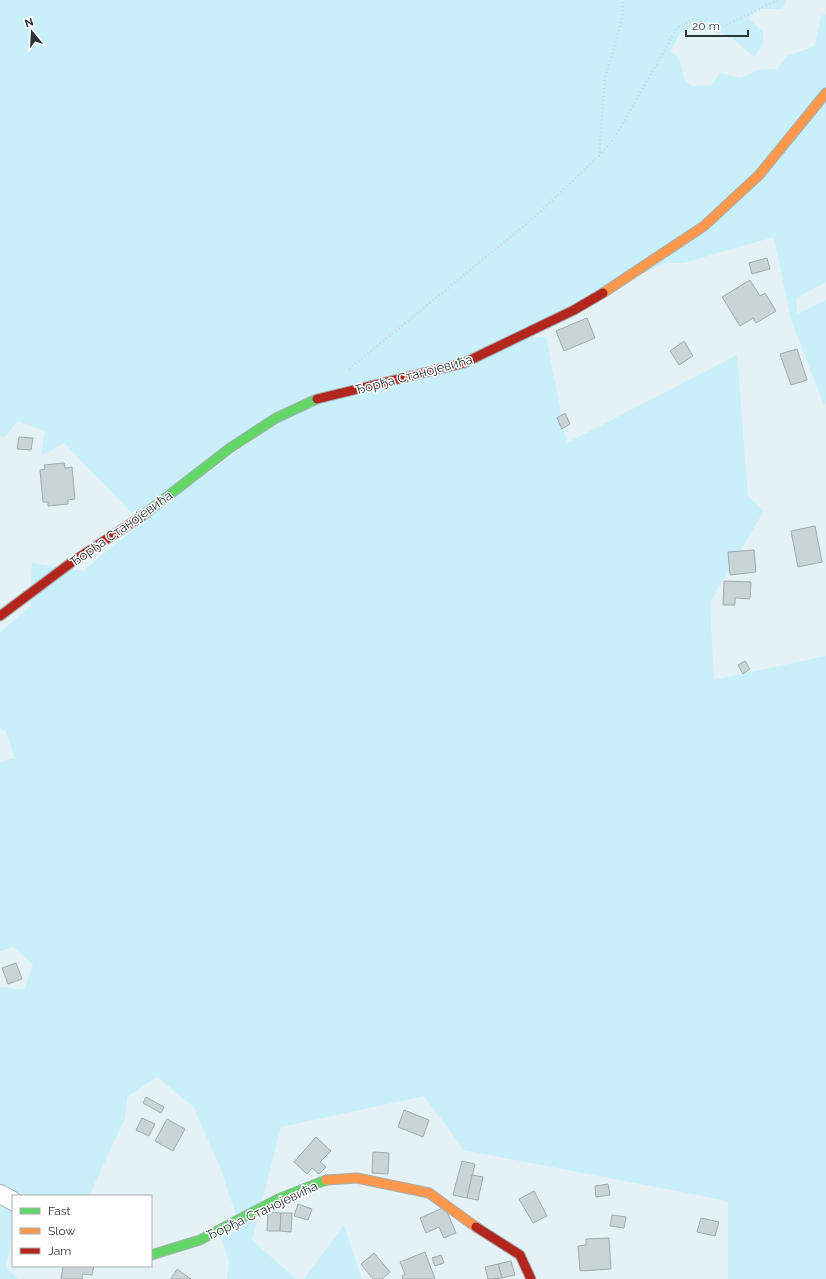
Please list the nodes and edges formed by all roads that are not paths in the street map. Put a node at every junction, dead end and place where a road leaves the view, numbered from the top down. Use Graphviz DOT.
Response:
graph roads {
  1 [pos="826,93"];
  2 [pos="0,616"];
  3 [pos="0,1194"];
  4 [pos="12,1200"];
  5 [pos="152,1255"];
  6 [pos="531,1279"];
  1 -- 2 [label="street, Ђорђа Станојевића"];
  3 -- 4 [label="street"];
  5 -- 6 [label="street, Ђорђа Станојевића"];
}
